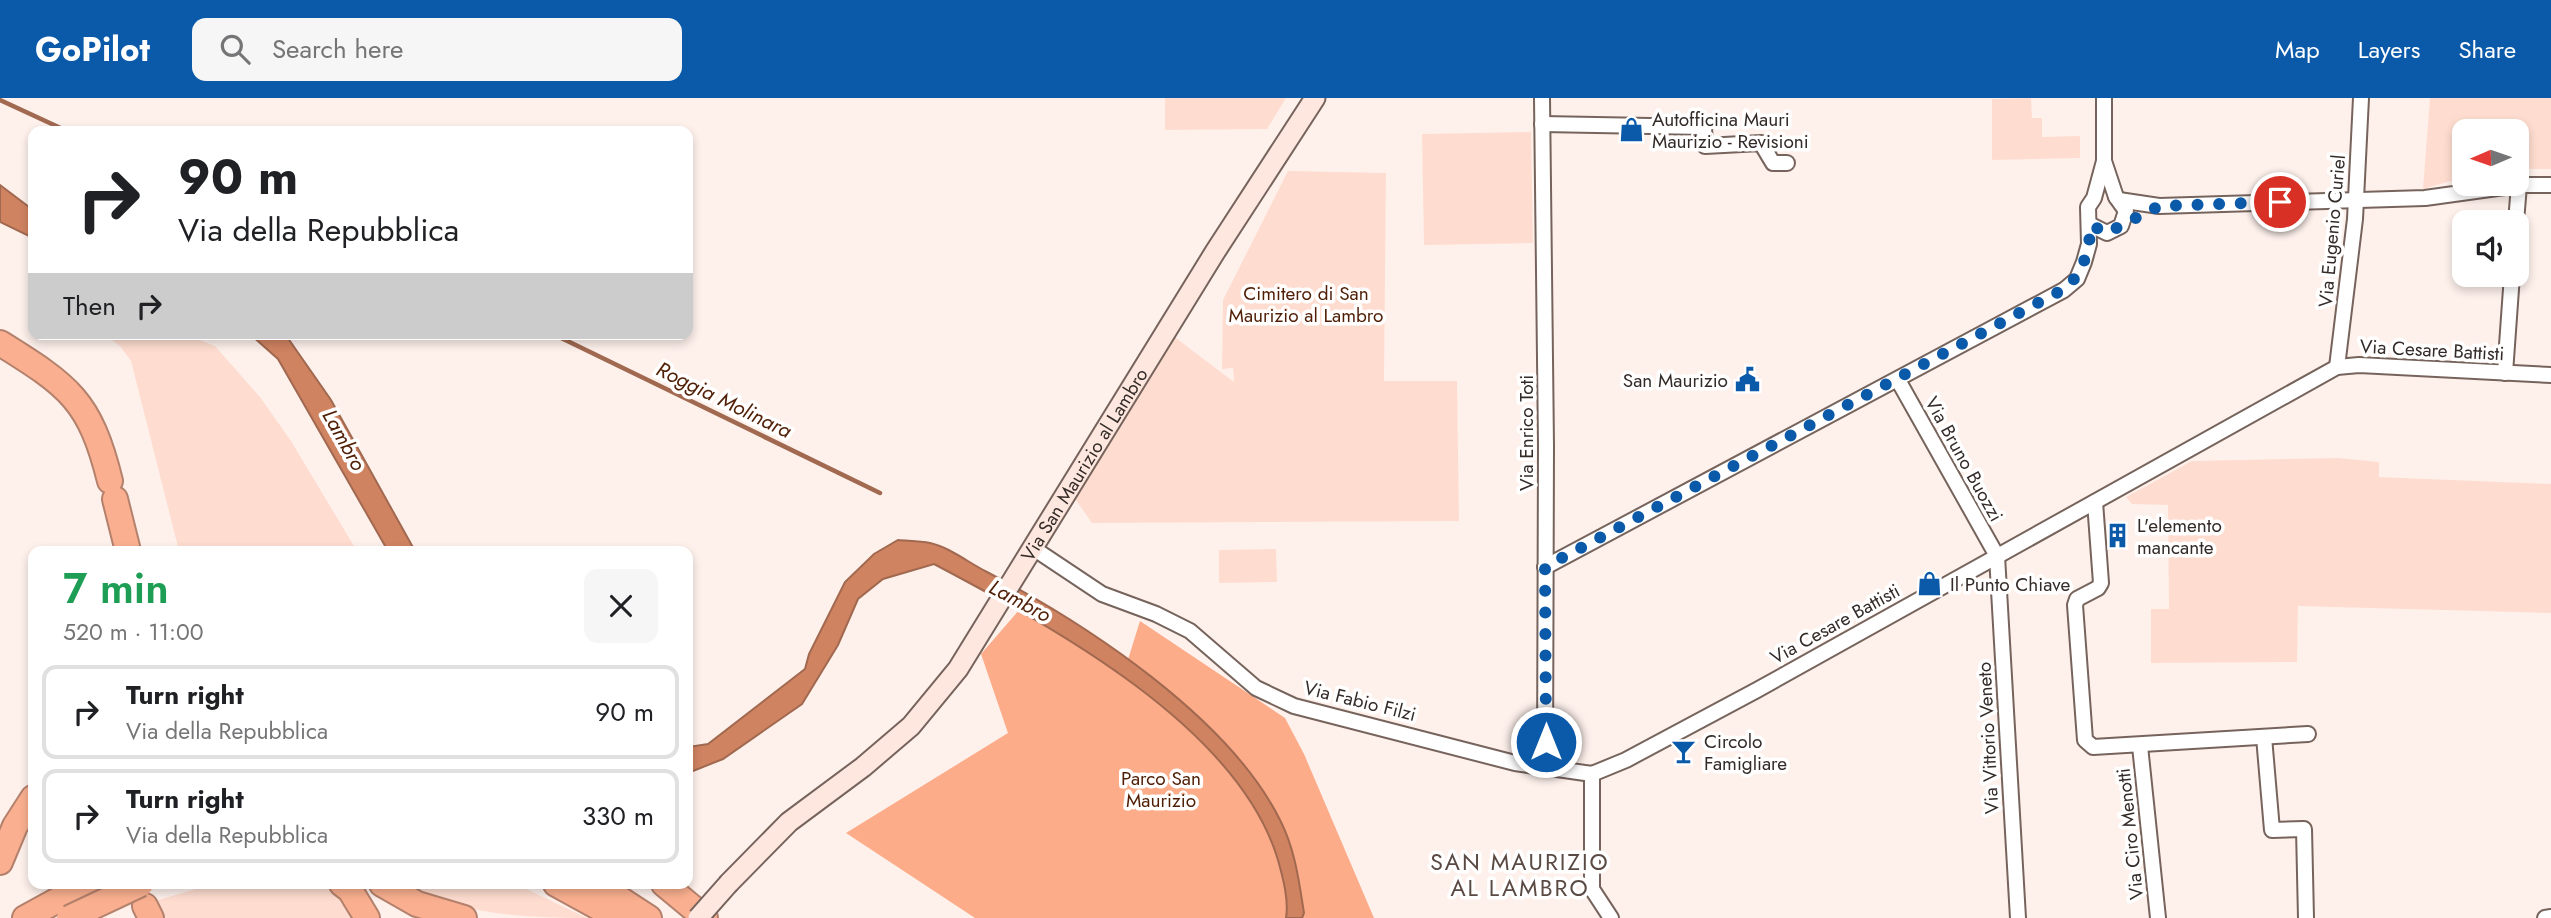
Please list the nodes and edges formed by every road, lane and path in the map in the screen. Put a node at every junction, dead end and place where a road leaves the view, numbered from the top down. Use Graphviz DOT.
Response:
graph roads {
  1 [pos="1315,98"];
  2 [pos="1542,98"];
  3 [pos="2104,98"];
  4 [pos="2361,98"];
  5 [pos="1542,124"];
  6 [pos="2104,161"];
  7 [pos="1787,163"];
  8 [pos="2529,185"];
  9 [pos="2551,185"];
  10 [pos="2452,194"];
  11 [pos="2094,198"];
  12 [pos="2118,198"];
  13 [pos="2356,200"];
  14 [pos="2159,206"];
  15 [pos="2091,225"];
  16 [pos="2121,226"];
  17 [pos="2511,287"];
  18 [pos="0,343"];
  19 [pos="2337,367"];
  20 [pos="2505,373"];
  21 [pos="2551,375"];
  22 [pos="1898,380"];
  23 [pos="2095,502"];
  24 [pos="125,546"];
  25 [pos="1033,548"];
  26 [pos="1997,556"];
  27 [pos="1545,567"];
  28 [pos="2308,734"];
  29 [pos="2264,737"];
  30 [pos="2140,746"];
  31 [pos="1545,768"];
  32 [pos="1592,774"];
  33 [pos="28,806"];
  34 [pos="0,862"];
  35 [pos="74,889"];
  36 [pos="76,889"];
  37 [pos="349,889"];
  38 [pos="390,889"];
  39 [pos="565,889"];
  40 [pos="605,889"];
  41 [pos="670,889"];
  42 [pos="146,903"];
  43 [pos="2551,917"];
  44 [pos="11,918"];
  45 [pos="25,918"];
  46 [pos="69,918"];
  47 [pos="367,918"];
  48 [pos="464,918"];
  49 [pos="618,918"];
  50 [pos="649,918"];
  51 [pos="698,918"];
  52 [pos="705,918"];
  53 [pos="1611,918"];
  54 [pos="2018,918"];
  55 [pos="2158,918"];
  56 [pos="2306,918"];
  57 [pos="2545,918"];
  1 -- 25 [label="main road, Via San Maurizio al Lambro"];
  2 -- 5 [label="street, Via Enrico Toti"];
  3 -- 6 [label="street"];
  4 -- 13 [label="street, Via Eugenio Curiel"];
  5 -- 7 [label="street"];
  5 -- 27 [label="street, Via Enrico Toti"];
  6 -- 11 [label="street"];
  6 -- 12 [label="street"];
  8 -- 9 [label="street"];
  10 -- 13 [label="street"];
  11 -- 12 [label="street"];
  11 -- 15 [label="street"];
  12 -- 14 [label="street"];
  12 -- 16 [label="street"];
  13 -- 14 [label="street"];
  13 -- 19 [label="street, Via Eugenio Curiel"];
  14 -- 16 [label="street"];
  15 -- 16 [label="street"];
  15 -- 22 [label="street"];
  17 -- 20 [label="street"];
  18 -- 24 [label="highway"];
  19 -- 20 [label="street, Via Cesare Battisti"];
  19 -- 23 [label="street, Via Cesare Battisti"];
  20 -- 21 [label="street, Via Cesare Battisti"];
  22 -- 26 [label="street, Via Bruno Buozzi"];
  22 -- 27 [label="street"];
  23 -- 26 [label="street, Via Cesare Battisti"];
  23 -- 30 [label="street"];
  25 -- 31 [label="street, Via Fabio Filzi"];
  25 -- 51 [label="main road, Via San Maurizio al Lambro, bridge"];
  26 -- 32 [label="street, Via Cesare Battisti"];
  26 -- 54 [label="street, Via Vittorio Veneto"];
  27 -- 31 [label="street, Via Enrico Toti"];
  28 -- 29 [label="street"];
  29 -- 30 [label="street"];
  29 -- 56 [label="street"];
  30 -- 55 [label="street, Via Ciro Menotti"];
  31 -- 32 [label="street, Via Fabio Filzi"];
  32 -- 53 [label="street"];
  33 -- 34 [label="highway"];
  35 -- 44 [label="highway"];
  36 -- 45 [label="highway"];
  37 -- 47 [label="highway"];
  38 -- 48 [label="highway"];
  39 -- 49 [label="highway"];
  40 -- 50 [label="highway"];
  41 -- 52 [label="highway"];
  42 -- 46 [label="highway, bridge"];
  43 -- 57 [label="street"];
}
